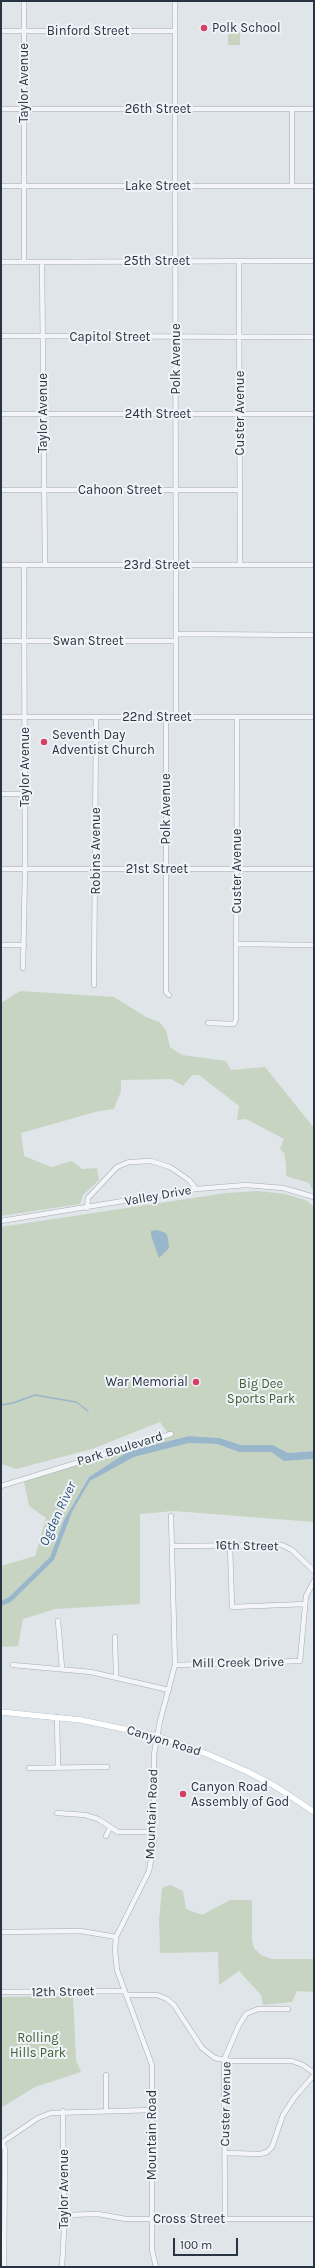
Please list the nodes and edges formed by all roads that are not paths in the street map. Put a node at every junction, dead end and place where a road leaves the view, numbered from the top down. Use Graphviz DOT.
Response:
graph roads {
  1 [pos="24,1"];
  2 [pos="175,1"];
  3 [pos="1,31"];
  4 [pos="24,31"];
  5 [pos="175,31"];
  6 [pos="1,109"];
  7 [pos="24,109"];
  8 [pos="174,109"];
  9 [pos="292,109"];
  10 [pos="314,109"];
  11 [pos="1,186"];
  12 [pos="24,186"];
  13 [pos="175,186"];
  14 [pos="292,186"];
  15 [pos="314,186"];
  16 [pos="174,261"];
  17 [pos="239,261"];
  18 [pos="314,261"];
  19 [pos="1,262"];
  20 [pos="24,262"];
  21 [pos="42,262"];
  22 [pos="1,336"];
  23 [pos="43,336"];
  24 [pos="239,336"];
  25 [pos="176,337"];
  26 [pos="314,337"];
  27 [pos="240,413"];
  28 [pos="1,414"];
  29 [pos="43,414"];
  30 [pos="176,414"];
  31 [pos="314,414"];
  32 [pos="1,490"];
  33 [pos="44,490"];
  34 [pos="176,490"];
  35 [pos="240,490"];
  36 [pos="1,565"];
  37 [pos="24,565"];
  38 [pos="46,565"];
  39 [pos="176,565"];
  40 [pos="240,565"];
  41 [pos="314,565"];
  42 [pos="176,634"];
  43 [pos="314,635"];
  44 [pos="1,641"];
  45 [pos="25,641"];
  46 [pos="175,641"];
  47 [pos="1,717"];
  48 [pos="25,717"];
  49 [pos="96,717"];
  50 [pos="166,717"];
  51 [pos="176,717"];
  52 [pos="237,717"];
  53 [pos="314,717"];
  54 [pos="1,794"];
  55 [pos="25,794"];
  56 [pos="1,869"];
  57 [pos="26,869"];
  58 [pos="96,869"];
  59 [pos="166,869"];
  60 [pos="237,869"];
  61 [pos="314,869"];
  62 [pos="236,944"];
  63 [pos="1,945"];
  64 [pos="24,945"];
  65 [pos="314,945"];
  66 [pos="23,968"];
  67 [pos="94,985"];
  68 [pos="169,995"];
  69 [pos="208,1023"];
  70 [pos="196,1189"];
  71 [pos="314,1197"];
  72 [pos="87,1208"];
  73 [pos="1,1221"];
  74 [pos="171,1434"];
  75 [pos="1,1486"];
  76 [pos="171,1516"];
  77 [pos="230,1545"];
  78 [pos="172,1546"];
  79 [pos="314,1571"];
  80 [pos="314,1581"];
  81 [pos="305,1604"];
  82 [pos="58,1621"];
  83 [pos="115,1636"];
  84 [pos="13,1665"];
  85 [pos="175,1665"];
  86 [pos="62,1668"];
  87 [pos="116,1677"];
  88 [pos="169,1690"];
  89 [pos="1,1712"];
  90 [pos="57,1717"];
  91 [pos="158,1736"];
  92 [pos="58,1767"];
  93 [pos="107,1767"];
  94 [pos="29,1768"];
  95 [pos="311,1808"];
  96 [pos="57,1813"];
  97 [pos="314,1813"];
  98 [pos="110,1828"];
  99 [pos="154,1832"];
  100 [pos="106,1836"];
  101 [pos="1,1932"];
  102 [pos="116,1937"];
  103 [pos="1,1992"];
  104 [pos="126,1993"];
  105 [pos="288,2009"];
  106 [pos="224,2060"];
  107 [pos="314,2074"];
  108 [pos="106,2075"];
  109 [pos="152,2110"];
  110 [pos="64,2111"];
  111 [pos="106,2111"];
  112 [pos="2,2143"];
  113 [pos="225,2153"];
  114 [pos="64,2215"];
  115 [pos="152,2219"];
  116 [pos="225,2219"];
  117 [pos="314,2219"];
  118 [pos="4,2267"];
  119 [pos="62,2267"];
  120 [pos="156,2267"];
  1 -- 4 [label="street, Taylor Avenue"];
  2 -- 5 [label="street, Polk Avenue"];
  3 -- 4 [label="street, Binford Street"];
  4 -- 5 [label="street, Binford Street"];
  4 -- 7 [label="street, Taylor Avenue"];
  5 -- 8 [label="street, Polk Avenue"];
  6 -- 7 [label="street, 26th Street"];
  7 -- 8 [label="street, 26th Street"];
  7 -- 12 [label="street, Taylor Avenue"];
  8 -- 9 [label="street, 26th Street"];
  8 -- 13 [label="street, Polk Avenue"];
  9 -- 10 [label="street, 26th Street"];
  9 -- 14 [label="street"];
  11 -- 12 [label="street, Lake Street"];
  12 -- 13 [label="street, Lake Street"];
  12 -- 20 [label="street, Taylor Avenue"];
  13 -- 14 [label="street, Lake Street"];
  13 -- 16 [label="street, Polk Avenue"];
  14 -- 15 [label="street, Lake Street"];
  16 -- 17 [label="street, 25th Street"];
  16 -- 21 [label="street, 25th Street"];
  16 -- 25 [label="street, Polk Avenue"];
  17 -- 18 [label="street, 25th Street"];
  17 -- 24 [label="street, Custer Avenue"];
  19 -- 20 [label="street, 25th Street"];
  20 -- 21 [label="street, 25th Street"];
  21 -- 23 [label="street, Taylor Avenue"];
  22 -- 23 [label="street, Capitol Street"];
  23 -- 25 [label="street, Capitol Street"];
  23 -- 29 [label="street, Taylor Avenue"];
  24 -- 25 [label="street, Capitol Street"];
  24 -- 26 [label="street, Capitol Street"];
  24 -- 27 [label="street, Custer Avenue"];
  25 -- 30 [label="street, Polk Avenue"];
  27 -- 30 [label="street, 24th Street"];
  27 -- 31 [label="street, 24th Street"];
  27 -- 35 [label="street, Custer Avenue"];
  28 -- 29 [label="street, 24th Street"];
  29 -- 30 [label="street, 24th Street"];
  29 -- 33 [label="street, Taylor Avenue"];
  30 -- 34 [label="street, Polk Avenue"];
  32 -- 33 [label="street, Cahoon Street"];
  33 -- 34 [label="street, Cahoon Street"];
  33 -- 38 [label="street, Taylor Avenue"];
  34 -- 35 [label="street, Cahoon Street"];
  34 -- 39 [label="street, Polk Avenue"];
  35 -- 40 [label="street, Custer Avenue"];
  36 -- 37 [label="street, 23rd Street"];
  37 -- 38 [label="street, 23rd Street"];
  37 -- 45 [label="street, Taylor Avenue"];
  38 -- 39 [label="street, 23rd Street"];
  39 -- 40 [label="street, 23rd Street"];
  39 -- 42 [label="street, Polk Avenue"];
  40 -- 41 [label="street, 23rd Street"];
  42 -- 43 [label="street"];
  42 -- 46 [label="street, Polk Avenue"];
  44 -- 45 [label="street, Swan Street"];
  45 -- 46 [label="street, Swan Street"];
  45 -- 48 [label="street, Taylor Avenue"];
  46 -- 51 [label="street, Polk Avenue"];
  47 -- 48 [label="street, 22nd Street"];
  48 -- 49 [label="street, 22nd Street"];
  48 -- 55 [label="street, Taylor Avenue"];
  49 -- 50 [label="street, 22nd Street"];
  49 -- 58 [label="street, Robins Avenue"];
  50 -- 51 [label="street, 22nd Street"];
  50 -- 59 [label="street, Polk Avenue"];
  51 -- 52 [label="street, 22nd Street"];
  52 -- 53 [label="street, 22nd Street"];
  52 -- 60 [label="street, Custer Avenue"];
  54 -- 55 [label="street"];
  55 -- 57 [label="street, Taylor Avenue"];
  56 -- 57 [label="street, 21st Street"];
  57 -- 58 [label="street, 21st Street"];
  57 -- 64 [label="street, Taylor Avenue"];
  58 -- 59 [label="street, 21st Street"];
  58 -- 67 [label="street, Robins Avenue"];
  59 -- 60 [label="street, 21st Street"];
  59 -- 68 [label="street, Polk Avenue"];
  60 -- 61 [label="street, 21st Street"];
  60 -- 62 [label="street, Custer Avenue"];
  62 -- 65 [label="street"];
  62 -- 69 [label="street, Custer Avenue"];
  63 -- 64 [label="street"];
  64 -- 66 [label="street, Taylor Avenue"];
  70 -- 71 [label="street, Valley Drive"];
  70 -- 72 [label="street, Valley Drive"];
  70 -- 72 [label="street"];
  72 -- 73 [label="street, Valley Drive"];
  74 -- 75 [label="street, Park Boulevard"];
  76 -- 78 [label="street, Mountain Road"];
  77 -- 78 [label="street, 16th Street"];
  77 -- 79 [label="street, 16th Street"];
  77 -- 81 [label="street"];
  78 -- 85 [label="street, Mountain Road"];
  80 -- 81 [label="street"];
  81 -- 85 [label="street, Mill Creek Drive"];
  82 -- 86 [label="street"];
  83 -- 87 [label="street"];
  84 -- 86 [label="street"];
  85 -- 88 [label="street, Mountain Road"];
  86 -- 87 [label="street"];
  87 -- 88 [label="street"];
  88 -- 91 [label="street, Mountain Road"];
  89 -- 90 [label="main road, Canyon Road"];
  90 -- 91 [label="main road, Canyon Road"];
  90 -- 92 [label="street"];
  91 -- 95 [label="main road, Canyon Road"];
  91 -- 99 [label="street, Mountain Road"];
  92 -- 93 [label="street"];
  92 -- 94 [label="street"];
  95 -- 97 [label="main road, Canyon Road"];
  96 -- 98 [label="street"];
  98 -- 99 [label="street"];
  98 -- 100 [label="street"];
  99 -- 102 [label="street, Mountain Road"];
  101 -- 102 [label="street"];
  102 -- 104 [label="street, Mountain Road"];
  103 -- 104 [label="street, 12th Street"];
  104 -- 106 [label="street, 12th Street"];
  104 -- 109 [label="street, Mountain Road"];
  105 -- 106 [label="street, Custer Avenue"];
  106 -- 107 [label="street"];
  106 -- 113 [label="street, Custer Avenue"];
  107 -- 113 [label="street"];
  108 -- 111 [label="street"];
  109 -- 111 [label="street"];
  109 -- 115 [label="street, Mountain Road"];
  110 -- 111 [label="street"];
  110 -- 112 [label="street"];
  110 -- 114 [label="street, Taylor Avenue"];
  112 -- 118 [label="street"];
  113 -- 116 [label="street, Custer Avenue"];
  114 -- 115 [label="street, Cross Street"];
  114 -- 119 [label="street, Taylor Avenue"];
  115 -- 116 [label="street, Cross Street"];
  115 -- 120 [label="street, Mountain Road"];
  116 -- 117 [label="street, Cross Street"];
}
